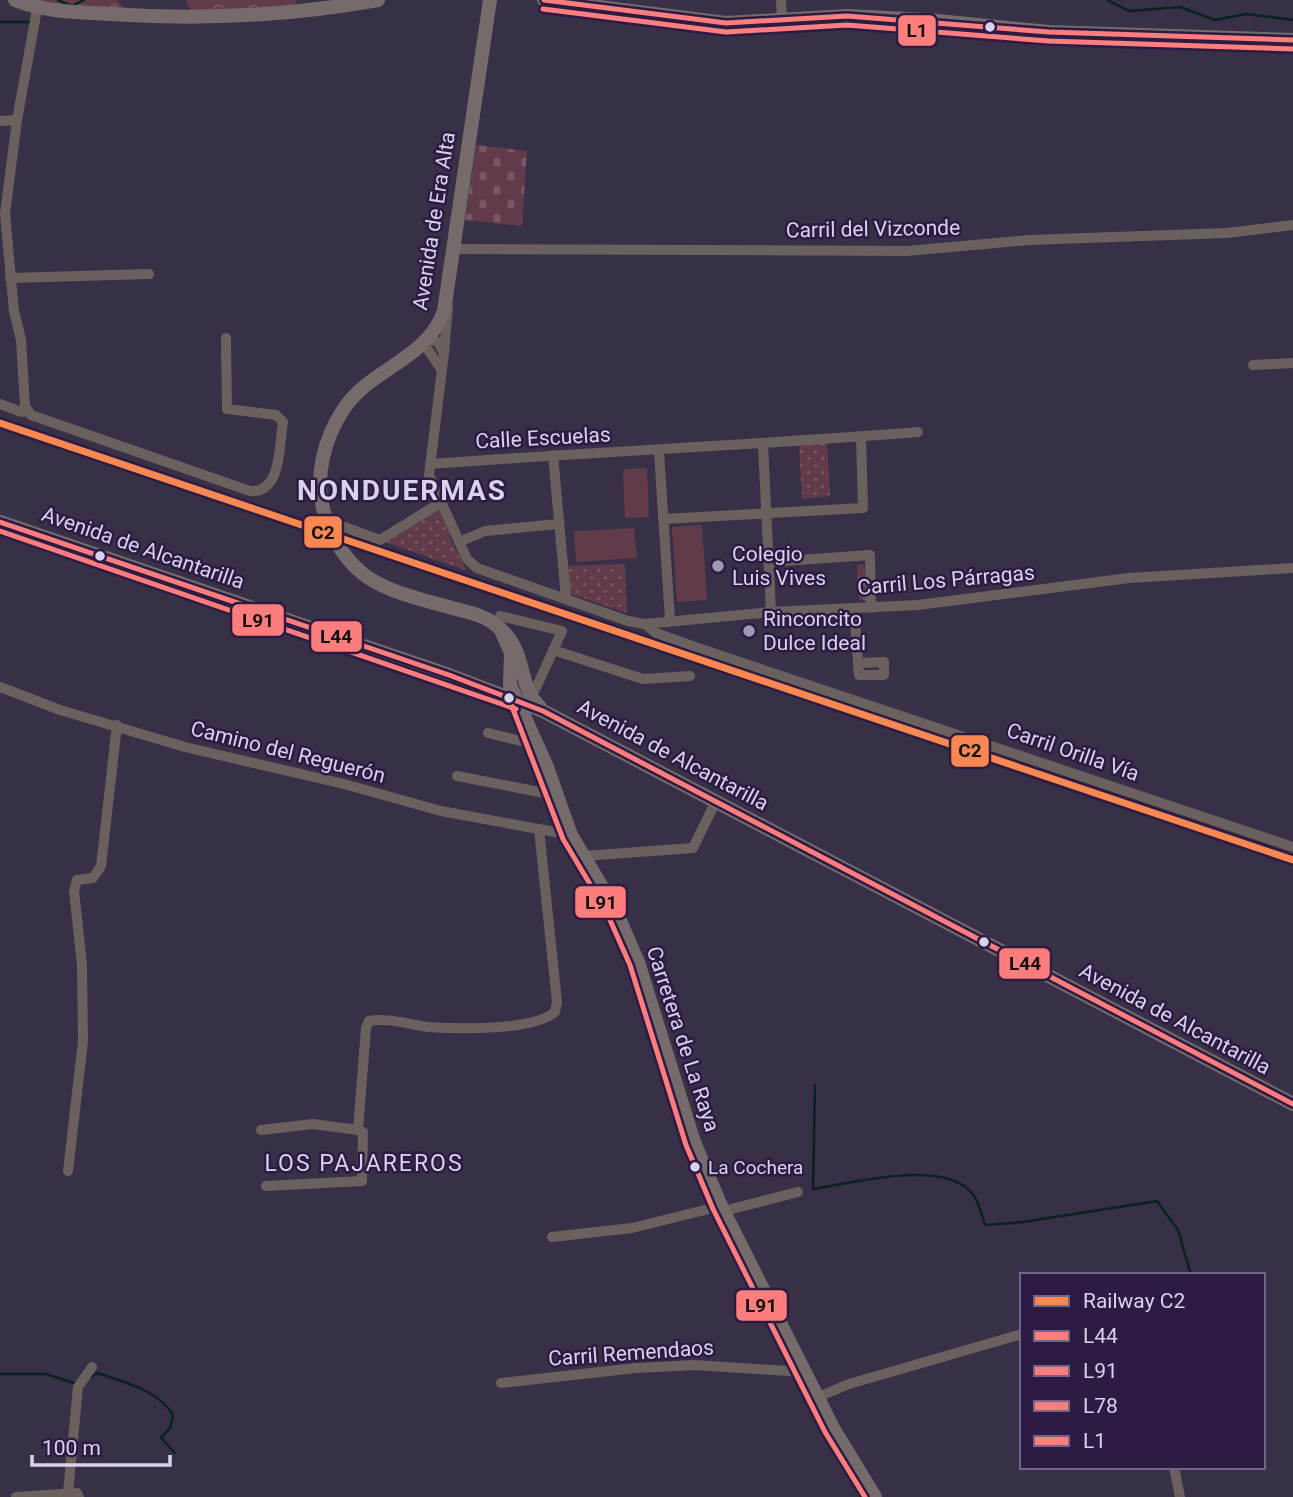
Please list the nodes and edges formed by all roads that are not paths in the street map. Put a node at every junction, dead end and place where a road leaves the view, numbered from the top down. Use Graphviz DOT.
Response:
graph roads {
  1 [pos="15,0"];
  2 [pos="376,0"];
  3 [pos="490,0"];
  4 [pos="544,0"];
  5 [pos="781,0"];
  6 [pos="36,18"];
  7 [pos="782,21"];
  8 [pos="1293,40"];
  9 [pos="17,120"];
  10 [pos="0,121"];
  11 [pos="1293,225"];
  12 [pos="452,249"];
  13 [pos="149,274"];
  14 [pos="10,278"];
  15 [pos="446,302"];
  16 [pos="226,338"];
  17 [pos="426,342"];
  18 [pos="444,352"];
  19 [pos="1293,363"];
  20 [pos="1253,365"];
  21 [pos="441,369"];
  22 [pos="0,404"];
  23 [pos="28,411"];
  24 [pos="918,432"];
  25 [pos="861,437"];
  26 [pos="763,444"];
  27 [pos="659,452"];
  28 [pos="553,455"];
  29 [pos="430,464"];
  30 [pos="440,503"];
  31 [pos="766,512"];
  32 [pos="663,519"];
  33 [pos="0,522"];
  34 [pos="336,524"];
  35 [pos="558,524"];
  36 [pos="459,542"];
  37 [pos="769,562"];
  38 [pos="1293,568"];
  39 [pos="566,598"];
  40 [pos="854,608"];
  41 [pos="871,608"];
  42 [pos="771,612"];
  43 [pos="670,621"];
  44 [pos="500,622"];
  45 [pos="645,624"];
  46 [pos="553,650"];
  47 [pos="858,663"];
  48 [pos="690,676"];
  49 [pos="509,677"];
  50 [pos="526,680"];
  51 [pos="0,687"];
  52 [pos="483,687"];
  53 [pos="524,698"];
  54 [pos="117,725"];
  55 [pos="488,733"];
  56 [pos="537,745"];
  57 [pos="457,776"];
  58 [pos="555,795"];
  59 [pos="716,802"];
  60 [pos="539,829"];
  61 [pos="571,835"];
  62 [pos="1293,847"];
  63 [pos="584,856"];
  64 [pos="1293,1104"];
  65 [pos="261,1130"];
  66 [pos="358,1130"];
  67 [pos="68,1171"];
  68 [pos="266,1186"];
  69 [pos="798,1192"];
  70 [pos="722,1208"];
  71 [pos="552,1237"];
  72 [pos="1020,1335"];
  73 [pos="92,1367"];
  74 [pos="805,1372"];
  75 [pos="501,1383"];
  76 [pos="818,1397"];
  77 [pos="1174,1469"];
  78 [pos="59,1494"];
  79 [pos="16,1497"];
  80 [pos="79,1497"];
  81 [pos="875,1497"];
  82 [pos="1180,1497"];
  1 -- 6 [label="main road"];
  2 -- 6 [label="main road"];
  3 -- 12 [label="main road, Avenida de Era Alta"];
  4 -- 7 [label="main road"];
  5 -- 7 [label="street"];
  6 -- 9 [label="street"];
  7 -- 8 [label="main road"];
  9 -- 10 [label="street"];
  9 -- 14 [label="street"];
  11 -- 12 [label="street, Carril del Vizconde"];
  12 -- 15 [label="main road, Avenida de Era Alta"];
  13 -- 14 [label="street"];
  14 -- 23 [label="street"];
  15 -- 17 [label="main road, Avenida de Era Alta"];
  15 -- 18 [label="street, Carril Los Párragas"];
  16 -- 23 [label="street"];
  17 -- 18 [label="street"];
  17 -- 21 [label="street"];
  17 -- 44 [label="main road, Avenida de Era Alta"];
  18 -- 21 [label="street, Carril Los Párragas"];
  19 -- 20 [label="street"];
  21 -- 29 [label="street, Carril Los Párragas"];
  22 -- 23 [label="street"];
  24 -- 25 [label="street, Calle Escuelas"];
  25 -- 26 [label="street, Calle Escuelas"];
  25 -- 31 [label="street"];
  26 -- 27 [label="street, Calle Escuelas"];
  26 -- 31 [label="street"];
  27 -- 28 [label="street, Calle Escuelas"];
  27 -- 32 [label="street"];
  28 -- 29 [label="street, Calle Escuelas"];
  28 -- 35 [label="street"];
  29 -- 30 [label="street, Carril Los Párragas"];
  30 -- 34 [label="street"];
  30 -- 36 [label="street, Carril Los Párragas"];
  31 -- 32 [label="street"];
  31 -- 37 [label="street"];
  32 -- 43 [label="street"];
  33 -- 52 [label="main road, Avenida de Alcantarilla"];
  35 -- 36 [label="street"];
  35 -- 39 [label="street"];
  36 -- 39 [label="street, Carril Los Párragas"];
  37 -- 41 [label="street"];
  37 -- 42 [label="street"];
  38 -- 41 [label="street, Carril Los Párragas"];
  39 -- 45 [label="street, Carril Los Párragas"];
  40 -- 41 [label="street, Carril Los Párragas"];
  40 -- 42 [label="street, Carril Los Párragas"];
  40 -- 47 [label="street"];
  42 -- 43 [label="street, Carril Los Párragas"];
  43 -- 45 [label="street, Carril Los Párragas"];
  44 -- 46 [label="street"];
  44 -- 49 [label="main road"];
  44 -- 50 [label="main road, Avenida de Era Alta"];
  45 -- 62 [label="street, Carril Orilla Vía"];
  46 -- 48 [label="street"];
  46 -- 53 [label="street"];
  49 -- 50 [label="street"];
  49 -- 52 [label="main road"];
  49 -- 53 [label="main road"];
  50 -- 53 [label="main road"];
  51 -- 54 [label="street, Camino del Reguerón"];
  52 -- 53 [label="main road, Avenida de Alcantarilla"];
  53 -- 56 [label="main road, Carretera de La Raya"];
  53 -- 59 [label="main road, Avenida de Alcantarilla"];
  54 -- 60 [label="street, Camino del Reguerón"];
  54 -- 67 [label="street"];
  55 -- 56 [label="street"];
  56 -- 58 [label="main road, Carretera de La Raya"];
  57 -- 58 [label="street"];
  58 -- 61 [label="main road, Carretera de La Raya"];
  59 -- 63 [label="street"];
  59 -- 64 [label="main road, Avenida de Alcantarilla"];
  60 -- 61 [label="street, Camino del Reguerón"];
  60 -- 66 [label="street"];
  61 -- 63 [label="main road, Carretera de La Raya"];
  63 -- 70 [label="main road, Carretera de La Raya"];
  65 -- 66 [label="street"];
  66 -- 68 [label="street"];
  69 -- 70 [label="street"];
  70 -- 71 [label="street"];
  70 -- 74 [label="main road, Carretera de La Raya"];
  72 -- 76 [label="street"];
  73 -- 78 [label="street"];
  74 -- 75 [label="street, Carril Remendaos"];
  74 -- 76 [label="main road, Carretera de La Raya"];
  76 -- 81 [label="main road, Carretera de La Raya"];
  77 -- 82 [label="street"];
  78 -- 79 [label="street"];
  78 -- 80 [label="street"];
}
